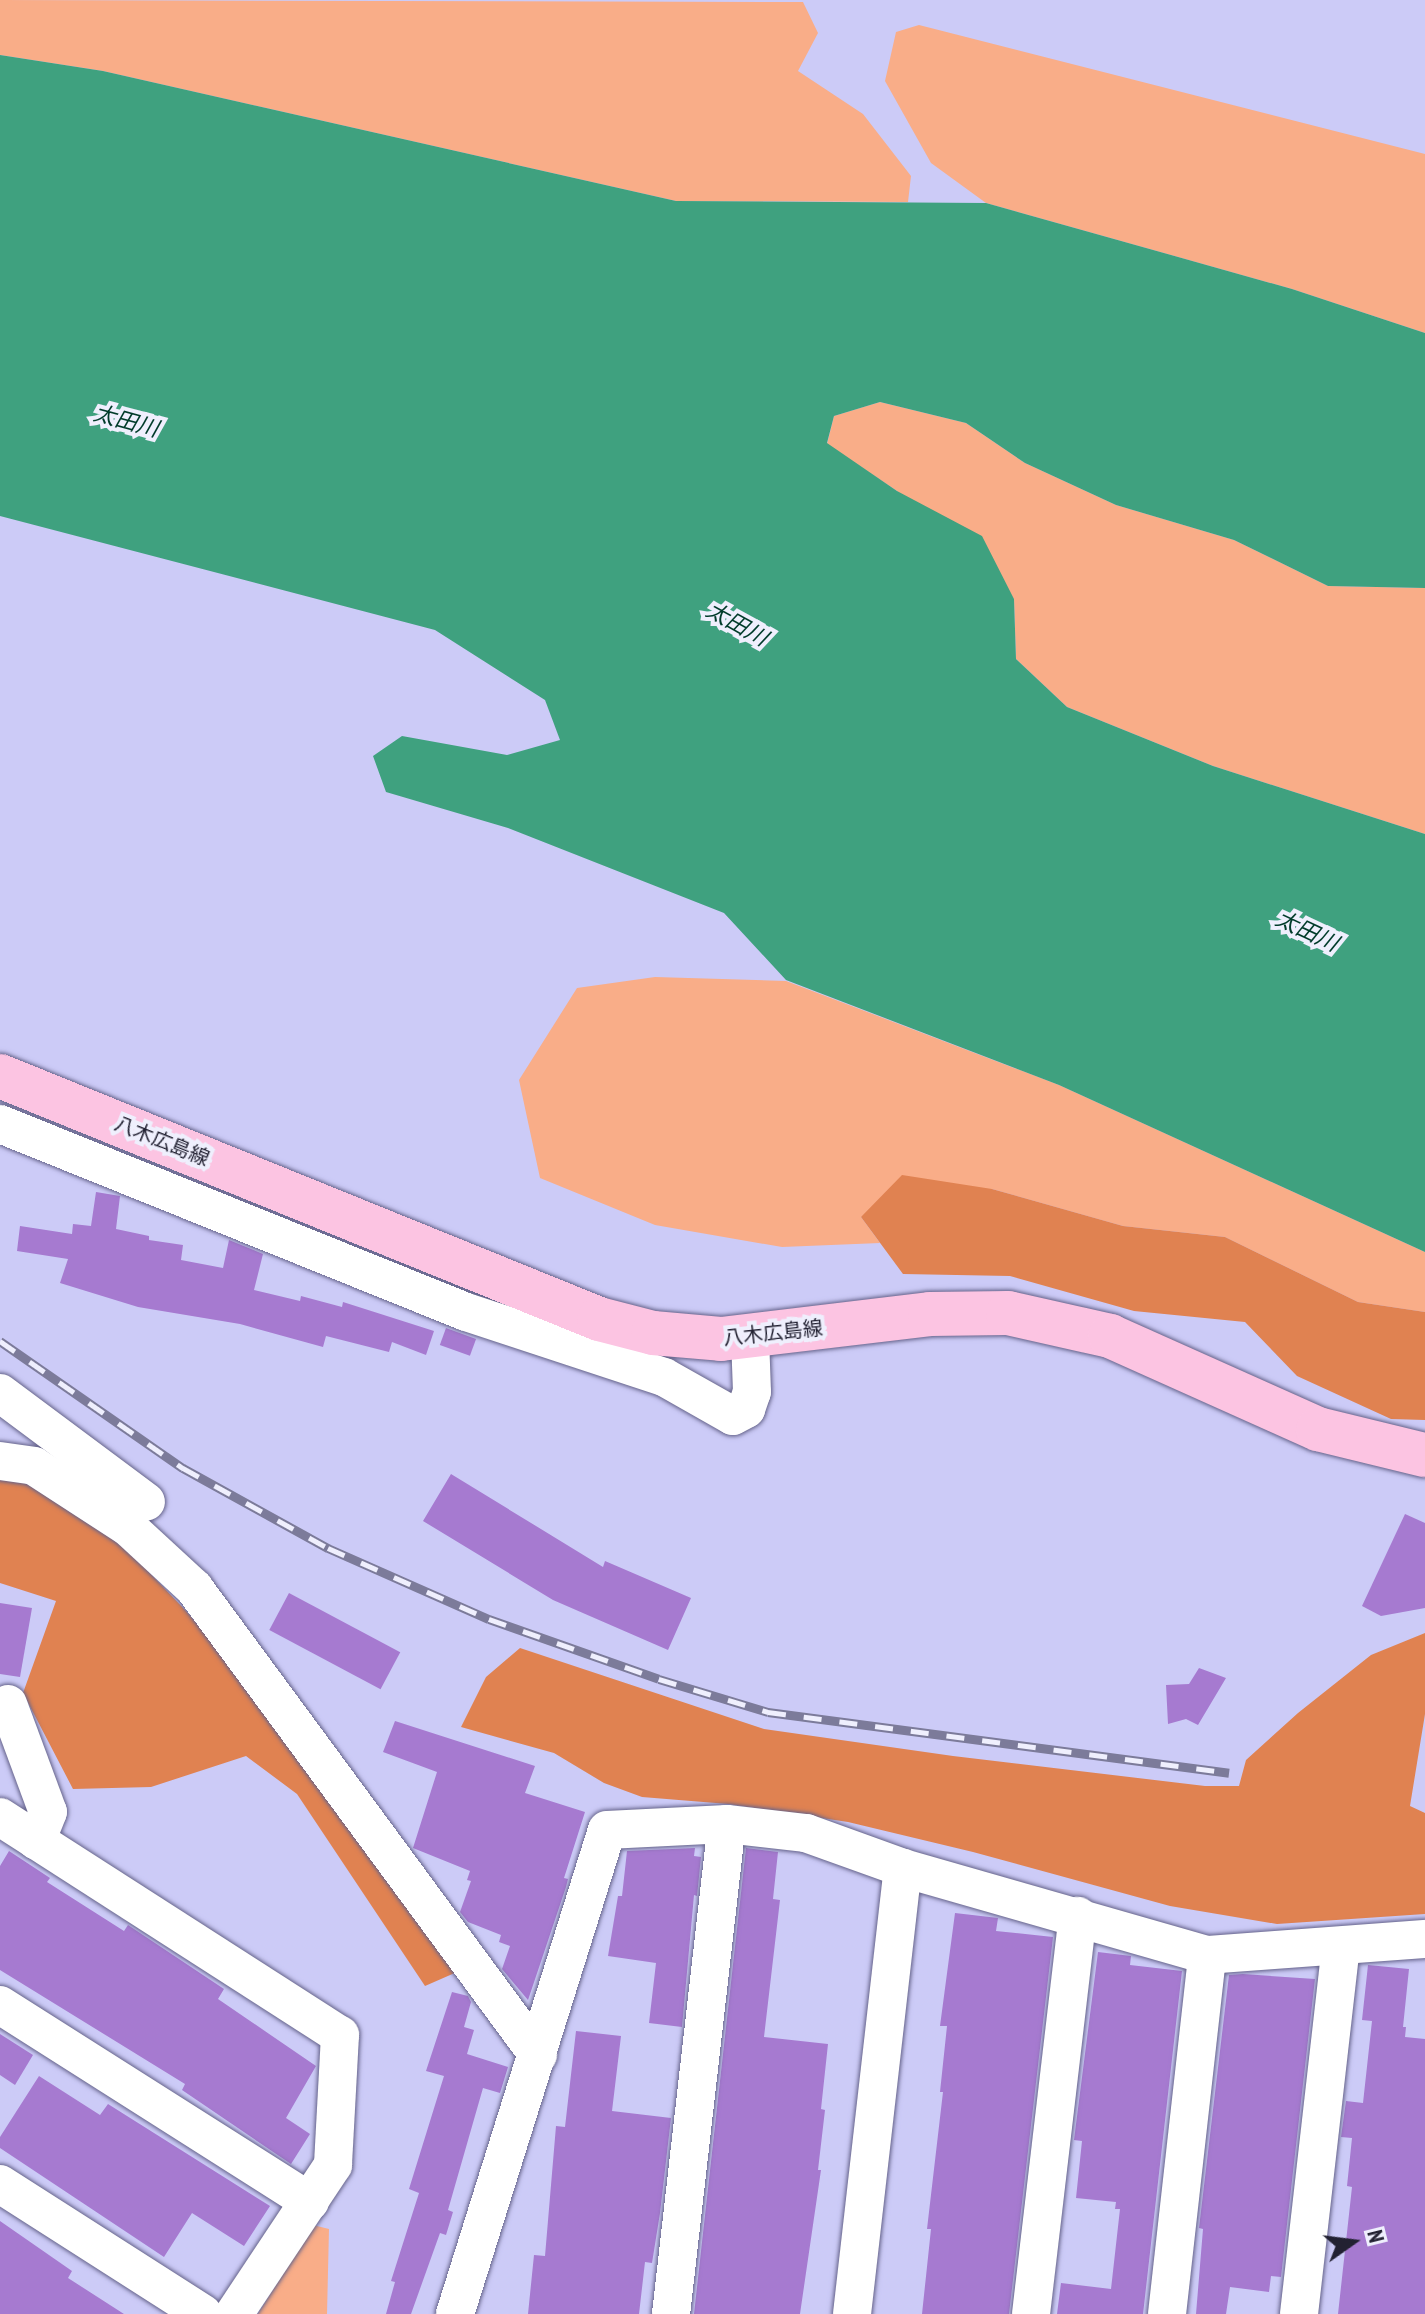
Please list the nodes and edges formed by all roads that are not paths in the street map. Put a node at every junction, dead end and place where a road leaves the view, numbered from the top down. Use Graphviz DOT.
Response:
graph roads {
  1 [pos="0,1076"];
  2 [pos="0,1124"];
  3 [pos="750,1337"];
  4 [pos="0,1393"];
  5 [pos="1425,1455"];
  6 [pos="0,1461"];
  7 [pos="146,1502"];
  8 [pos="8,1704"];
  9 [pos="0,1817"];
  10 [pos="727,1824"];
  11 [pos="36,1841"];
  12 [pos="903,1868"];
  13 [pos="1078,1916"];
  14 [pos="1425,1939"];
  15 [pos="1341,1948"];
  16 [pos="1207,1955"];
  17 [pos="0,2005"];
  18 [pos="538,2055"];
  19 [pos="0,2184"];
  20 [pos="310,2202"];
  21 [pos="203,2314"];
  22 [pos="234,2314"];
  23 [pos="455,2314"];
  24 [pos="671,2314"];
  25 [pos="852,2314"];
  26 [pos="1031,2314"];
  27 [pos="1167,2314"];
  28 [pos="1299,2314"];
  1 -- 3 [label="main road, 八木広島線"];
  2 -- 3 [label="street"];
  3 -- 5 [label="main road, 八木広島線"];
  4 -- 7 [label="street"];
  6 -- 18 [label="street"];
  8 -- 11 [label="street"];
  9 -- 11 [label="street"];
  10 -- 12 [label="street"];
  10 -- 18 [label="street"];
  10 -- 24 [label="street"];
  11 -- 20 [label="street"];
  12 -- 13 [label="street"];
  12 -- 25 [label="street"];
  13 -- 16 [label="street"];
  13 -- 26 [label="street"];
  14 -- 15 [label="street"];
  15 -- 16 [label="street"];
  15 -- 28 [label="street"];
  16 -- 27 [label="street"];
  17 -- 20 [label="street"];
  18 -- 23 [label="street"];
  19 -- 21 [label="street"];
  20 -- 22 [label="street"];
}
